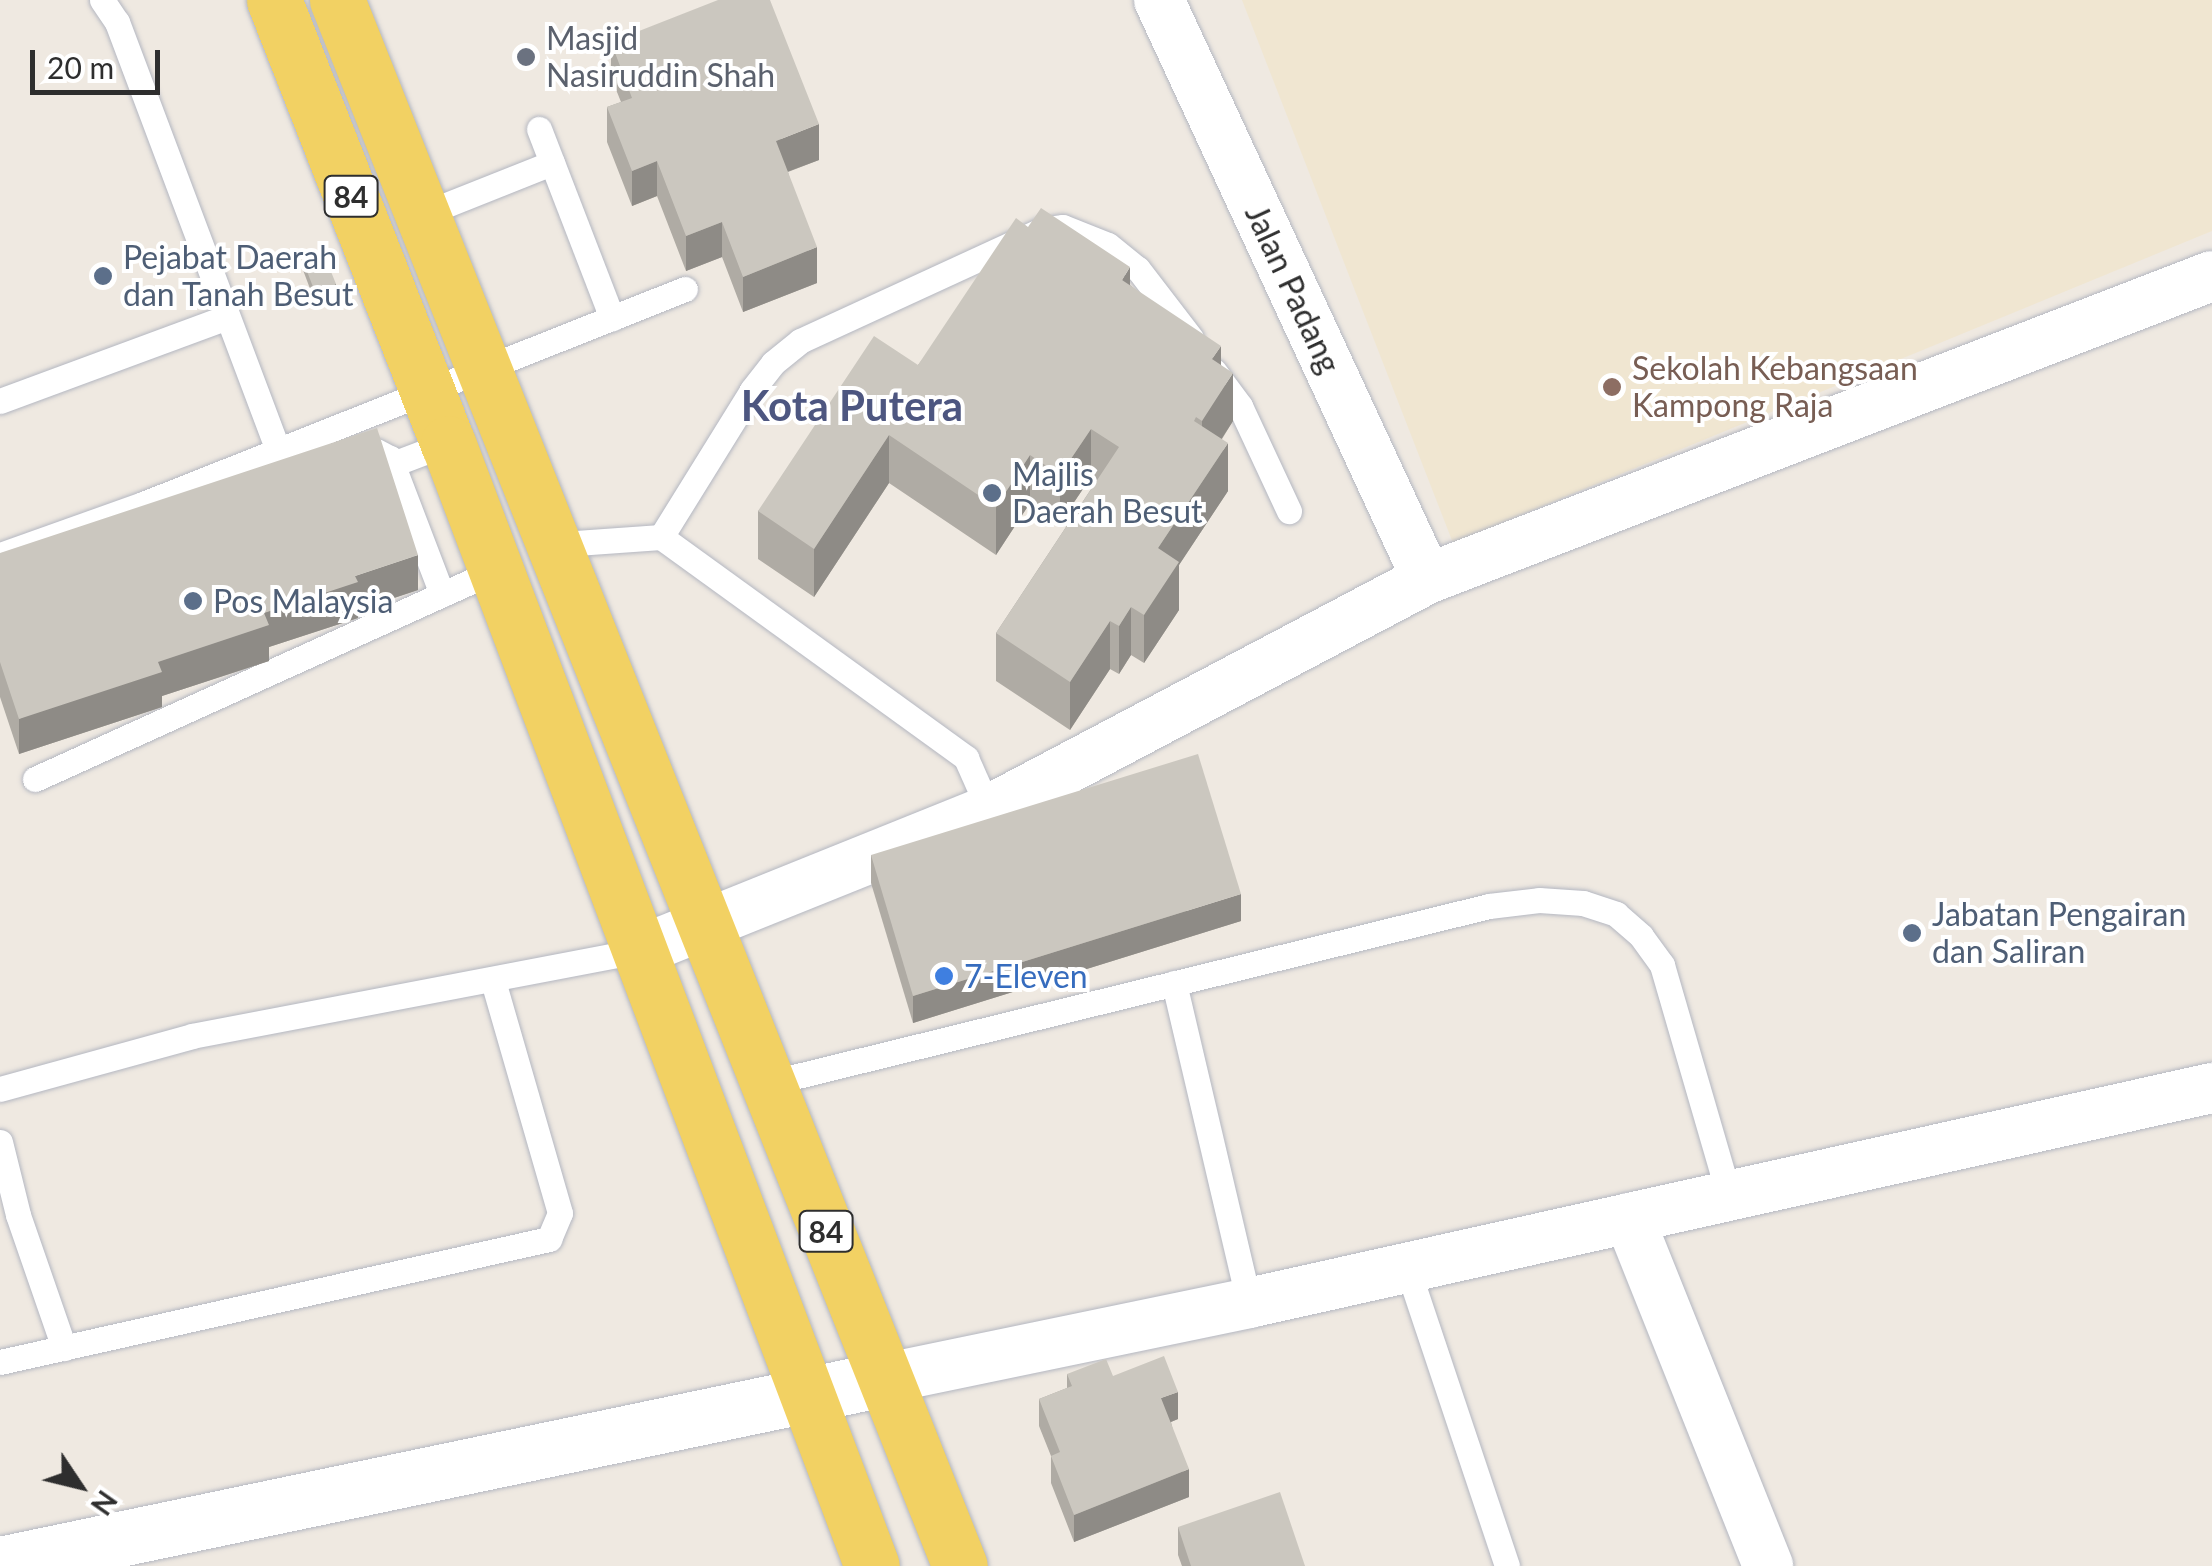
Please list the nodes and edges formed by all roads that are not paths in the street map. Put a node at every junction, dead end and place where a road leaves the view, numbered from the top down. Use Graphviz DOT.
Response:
graph roads {
  1 [pos="102,0"];
  2 [pos="274,0"];
  3 [pos="337,0"];
  4 [pos="1159,0"];
  5 [pos="538,129"];
  6 [pos="552,163"];
  7 [pos="421,215"];
  8 [pos="2212,276"];
  9 [pos="685,289"];
  10 [pos="227,318"];
  11 [pos="612,318"];
  12 [pos="481,370"];
  13 [pos="428,391"];
  14 [pos="0,402"];
  15 [pos="448,443"];
  16 [pos="278,451"];
  17 [pos="393,464"];
  18 [pos="321,471"];
  19 [pos="1290,511"];
  20 [pos="661,537"];
  21 [pos="555,551"];
  22 [pos="0,555"];
  23 [pos="496,570"];
  24 [pos="1427,579"];
  25 [pos="442,594"];
  26 [pos="35,779"];
  27 [pos="989,810"];
  28 [pos="706,925"];
  29 [pos="640,951"];
  30 [pos="493,981"];
  31 [pos="1174,983"];
  32 [pos="769,1083"];
  33 [pos="2212,1088"];
  34 [pos="0,1089"];
  35 [pos="0,1142"];
  36 [pos="1728,1196"];
  37 [pos="9,1218"];
  38 [pos="1629,1218"];
  39 [pos="1407,1267"];
  40 [pos="1249,1303"];
  41 [pos="64,1348"];
  42 [pos="0,1362"];
  43 [pos="883,1379"];
  44 [pos="805,1396"];
  45 [pos="22,1562"];
  46 [pos="872,1566"];
  47 [pos="960,1566"];
  48 [pos="1507,1566"];
  49 [pos="1768,1566"];
  1 -- 10 [label="lane"];
  2 -- 13 [label="main road, 84"];
  3 -- 7 [label="main road, 84"];
  4 -- 24 [label="street, Jalan Padang"];
  5 -- 6 [label="lane"];
  6 -- 7 [label="lane"];
  6 -- 11 [label="lane"];
  7 -- 12 [label="main road, 84"];
  8 -- 24 [label="street"];
  9 -- 11 [label="lane"];
  10 -- 14 [label="lane"];
  10 -- 16 [label="lane"];
  11 -- 12 [label="lane"];
  12 -- 13 [label="lane"];
  12 -- 21 [label="main road, 84"];
  13 -- 15 [label="main road, 84"];
  13 -- 16 [label="lane"];
  15 -- 17 [label="lane"];
  15 -- 23 [label="main road, 84"];
  16 -- 22 [label="lane"];
  17 -- 18 [label="lane"];
  17 -- 25 [label="lane"];
  19 -- 20 [label="lane"];
  20 -- 21 [label="lane"];
  20 -- 27 [label="lane"];
  21 -- 28 [label="main road, 84"];
  23 -- 25 [label="lane"];
  23 -- 29 [label="main road, 84"];
  24 -- 27 [label="street"];
  25 -- 26 [label="lane"];
  27 -- 28 [label="street"];
  28 -- 29 [label="street"];
  28 -- 32 [label="main road, 84"];
  29 -- 30 [label="lane"];
  29 -- 44 [label="main road, 84"];
  30 -- 34 [label="lane"];
  30 -- 41 [label="lane"];
  31 -- 32 [label="lane"];
  31 -- 36 [label="lane"];
  31 -- 40 [label="lane"];
  32 -- 43 [label="main road, 84"];
  33 -- 36 [label="street"];
  35 -- 37 [label="lane"];
  36 -- 38 [label="street"];
  37 -- 41 [label="lane"];
  38 -- 39 [label="street"];
  38 -- 49 [label="street"];
  39 -- 40 [label="street"];
  39 -- 48 [label="lane"];
  40 -- 43 [label="street"];
  41 -- 42 [label="lane"];
  43 -- 44 [label="street"];
  43 -- 47 [label="main road, 84"];
  44 -- 45 [label="street"];
  44 -- 46 [label="main road, 84"];
}
